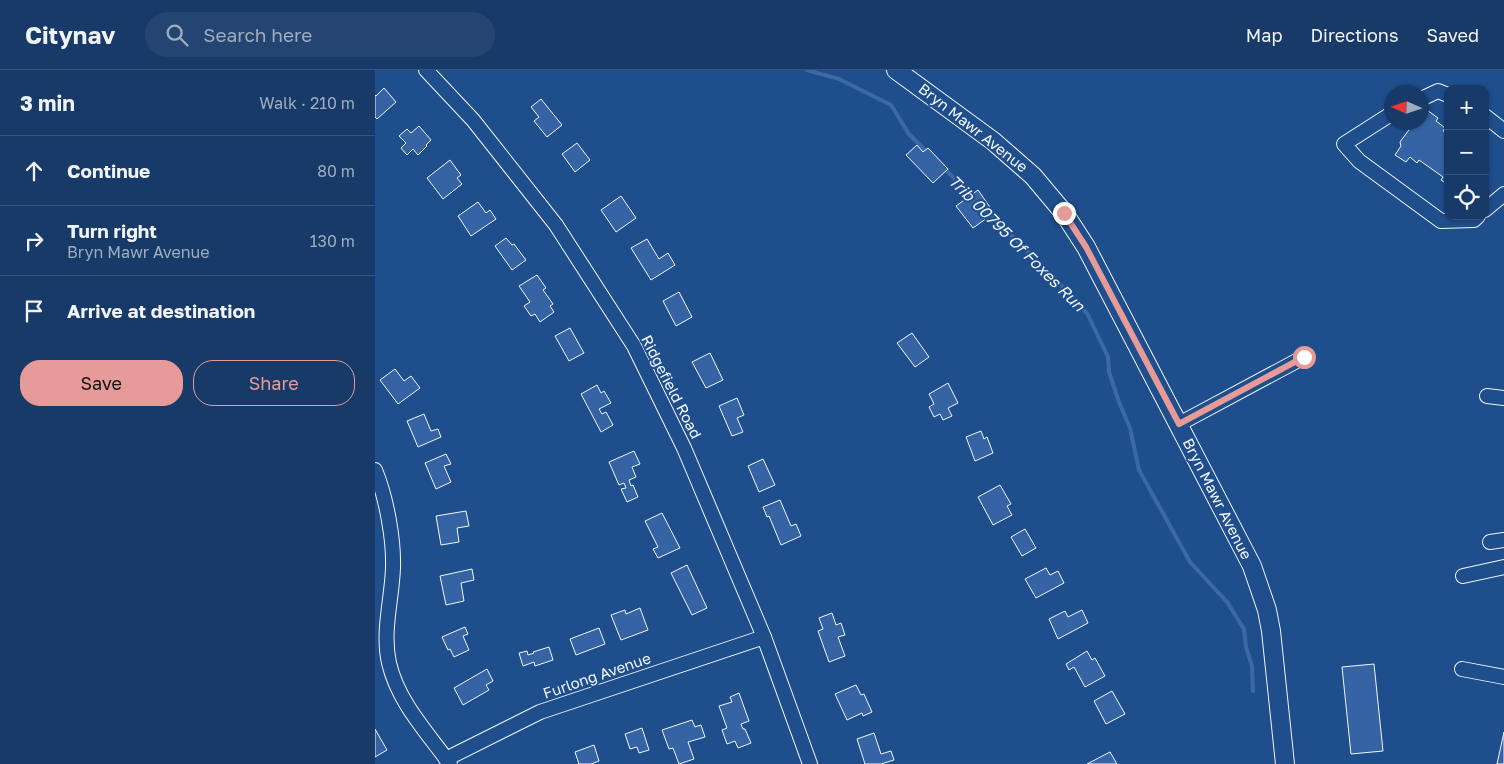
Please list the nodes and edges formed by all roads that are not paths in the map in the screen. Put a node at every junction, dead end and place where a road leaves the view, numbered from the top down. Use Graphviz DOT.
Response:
graph roads {
  1 [pos="426,70"];
  2 [pos="896,70"];
  3 [pos="1444,93"];
  4 [pos="1429,95"];
  5 [pos="1384,118"];
  6 [pos="1489,119"];
  7 [pos="1504,130"];
  8 [pos="1504,194"];
  9 [pos="1489,207"];
  10 [pos="1474,220"];
  11 [pos="1304,357"];
  12 [pos="1487,396"];
  13 [pos="1504,398"];
  14 [pos="1179,424"];
  15 [pos="375,470"];
  16 [pos="1504,568"];
  17 [pos="1463,576"];
  18 [pos="764,637"];
  19 [pos="1462,669"];
  20 [pos="1504,677"];
  21 [pos="448,762"];
  22 [pos="810,764"];
  23 [pos="1285,764"];
  1 -- 18 [label="street, Ridgefield Road"];
  2 -- 14 [label="main road, Bryn Mawr Avenue"];
  3 -- 4 [label="street"];
  5 -- 10 [label="street"];
  6 -- 7 [label="street"];
  8 -- 9 [label="street"];
  11 -- 14 [label="street"];
  12 -- 13 [label="street"];
  14 -- 23 [label="main road, Bryn Mawr Avenue"];
  15 -- 21 [label="street"];
  16 -- 17 [label="street"];
  18 -- 21 [label="street, Furlong Avenue"];
  18 -- 22 [label="street, Ridgefield Road"];
  19 -- 20 [label="street"];
}
